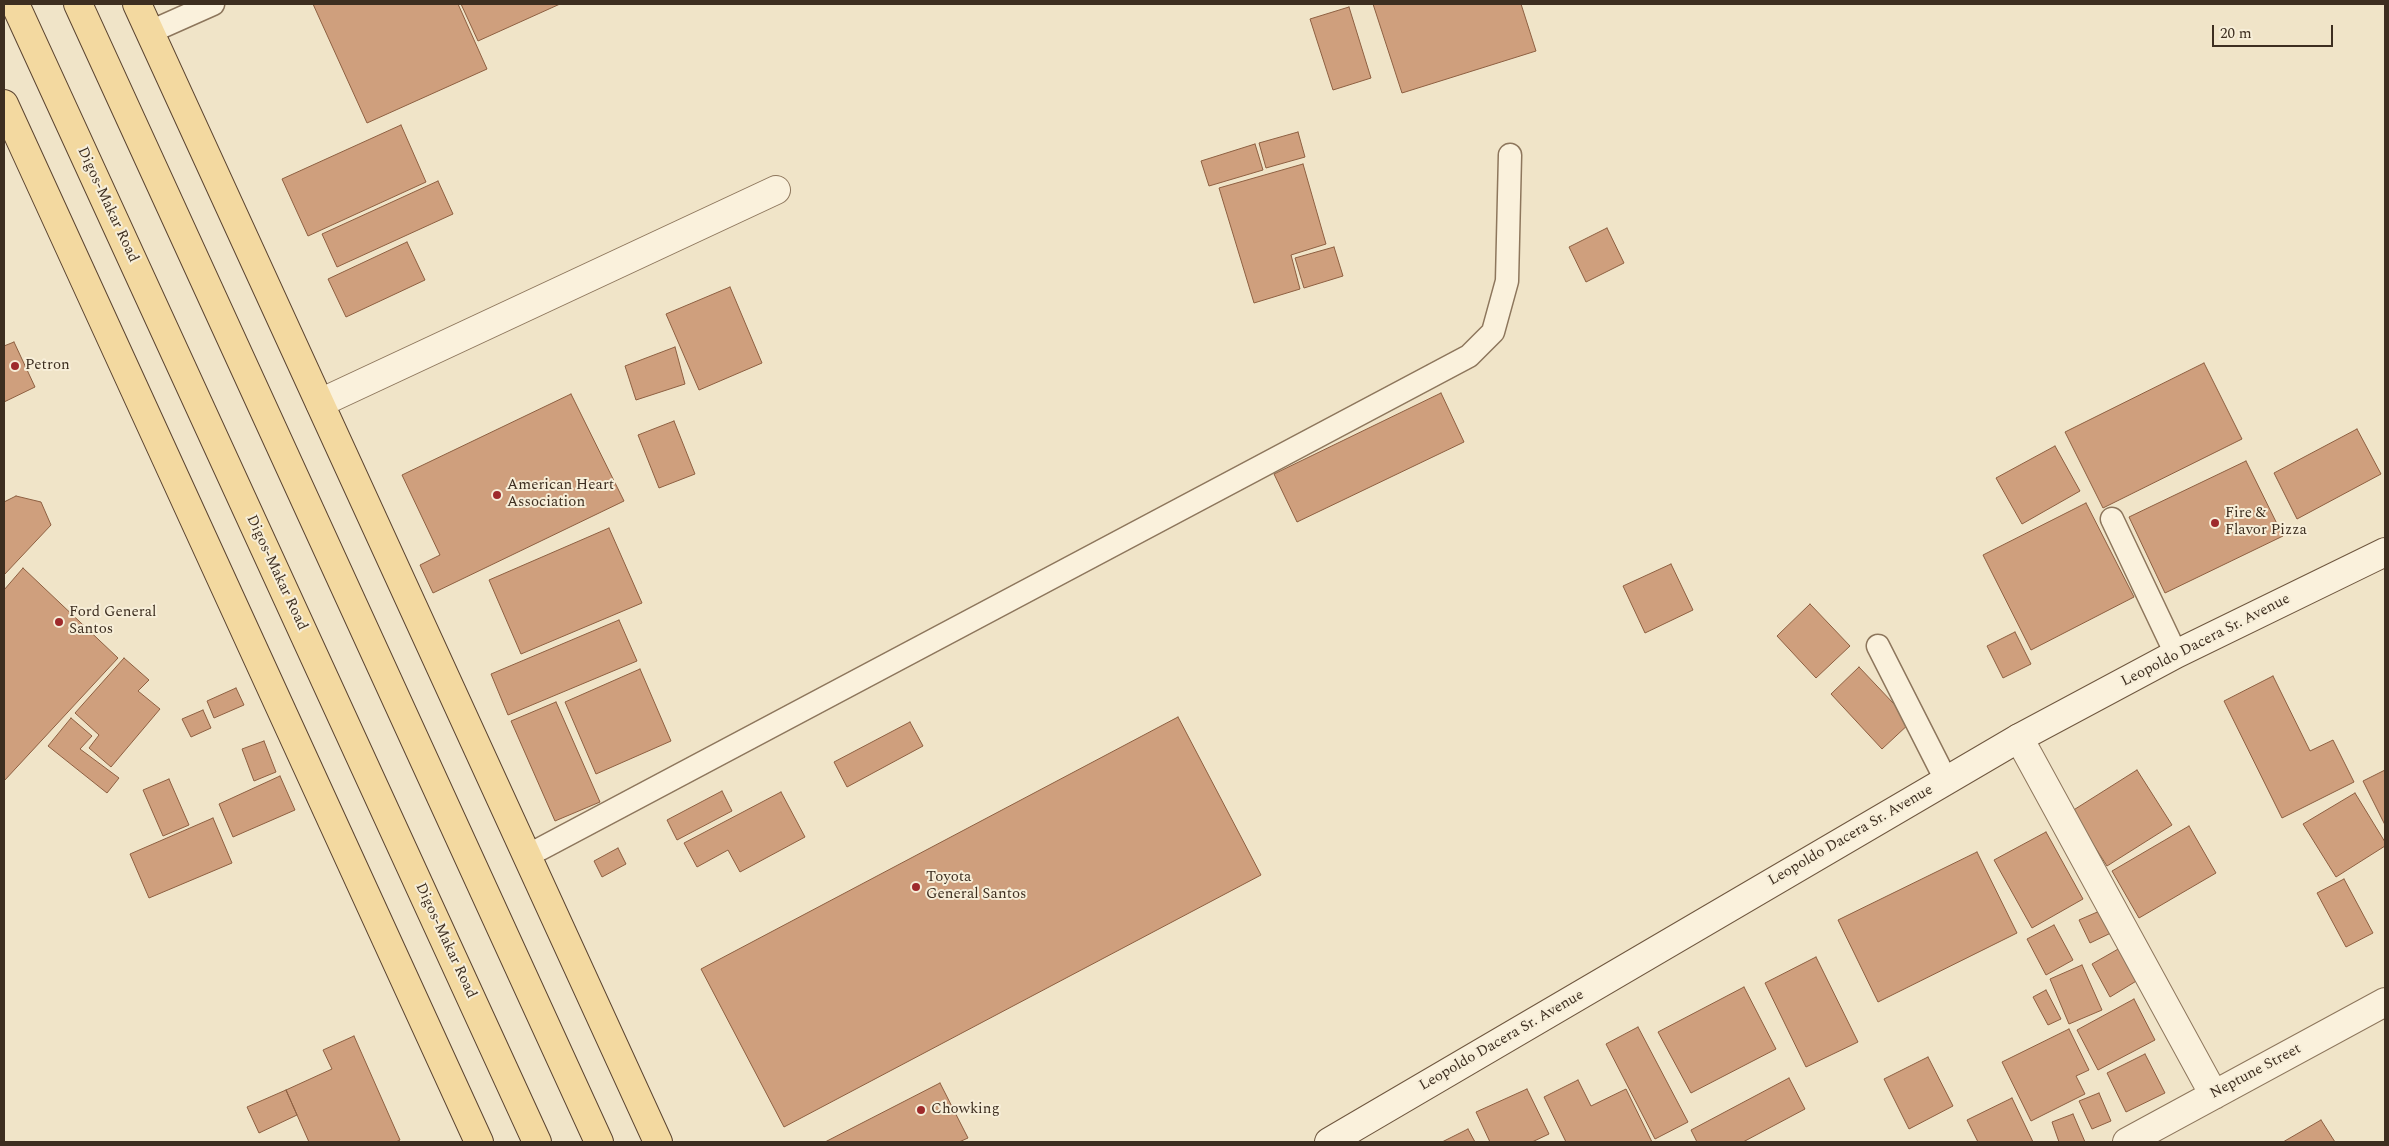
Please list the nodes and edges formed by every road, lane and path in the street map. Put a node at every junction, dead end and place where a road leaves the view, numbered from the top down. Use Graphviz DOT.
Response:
graph roads {
  1 [pos="16,4"];
  2 [pos="78,4"];
  3 [pos="137,4"];
  4 [pos="213,4"];
  5 [pos="150,32"];
  6 [pos="4,104"];
  7 [pos="1510,155"];
  8 [pos="776,190"];
  9 [pos="320,403"];
  10 [pos="2112,518"];
  11 [pos="2385,552"];
  12 [pos="1878,646"];
  13 [pos="2176,654"];
  14 [pos="2019,738"];
  15 [pos="1946,780"];
  16 [pos="527,856"];
  17 [pos="2385,1002"];
  18 [pos="2214,1095"];
  19 [pos="479,1142"];
  20 [pos="537,1142"];
  21 [pos="599,1142"];
  22 [pos="658,1142"];
  23 [pos="1329,1142"];
  24 [pos="2127,1142"];
  1 -- 20 [label="main road, Digos-Makar Road"];
  2 -- 21 [label="main road"];
  3 -- 5 [label="main road"];
  4 -- 5 [label="lane"];
  5 -- 9 [label="main road"];
  6 -- 19 [label="main road"];
  7 -- 16 [label="lane"];
  8 -- 9 [label="main road"];
  9 -- 16 [label="main road"];
  10 -- 13 [label="lane"];
  11 -- 13 [label="main road, Leopoldo Dacera Sr. Avenue"];
  12 -- 15 [label="lane"];
  13 -- 14 [label="main road, Leopoldo Dacera Sr. Avenue"];
  14 -- 15 [label="main road, Leopoldo Dacera Sr. Avenue"];
  14 -- 18 [label="main road"];
  15 -- 23 [label="main road, Leopoldo Dacera Sr. Avenue"];
  16 -- 22 [label="main road"];
  17 -- 18 [label="main road, Neptune Street"];
  18 -- 24 [label="main road, Neptune Street"];
}
